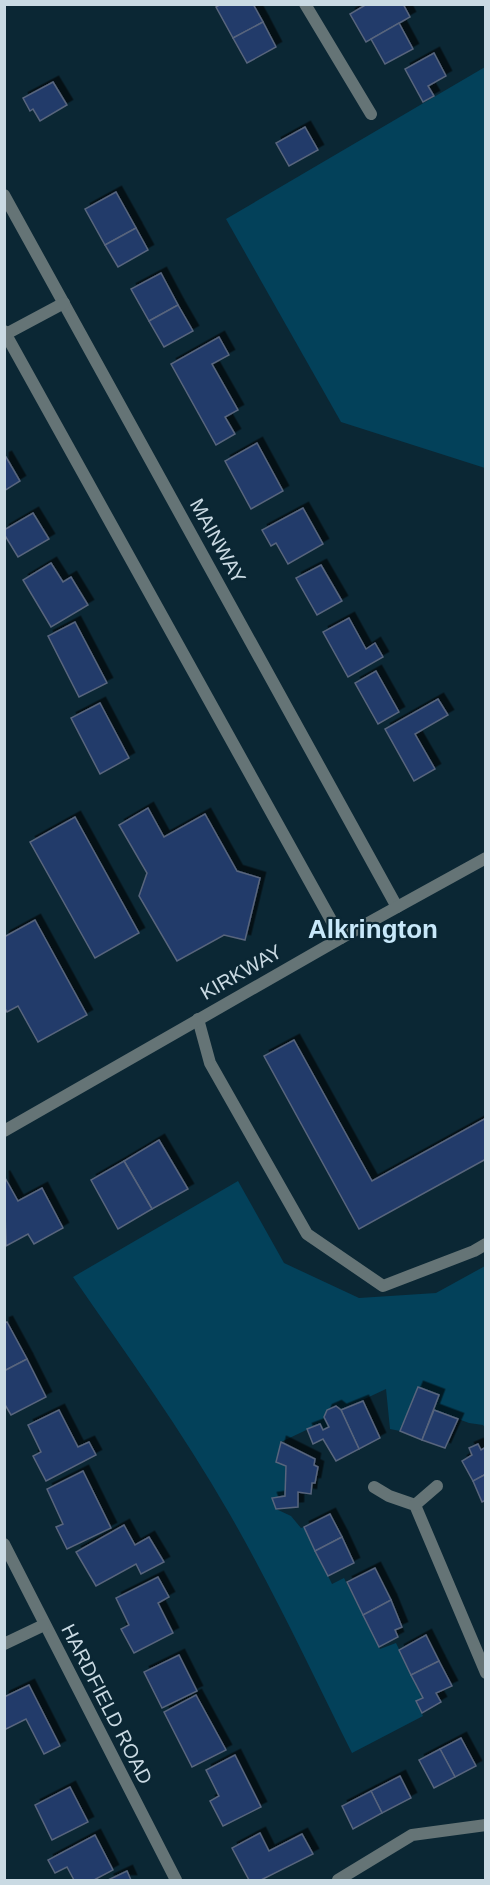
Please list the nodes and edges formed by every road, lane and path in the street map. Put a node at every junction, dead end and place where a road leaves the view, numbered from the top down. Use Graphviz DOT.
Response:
graph roads {
  1 [pos="305,4"];
  2 [pos="371,114"];
  3 [pos="4,195"];
  4 [pos="64,303"];
  5 [pos="5,332"];
  6 [pos="486,858"];
  7 [pos="397,907"];
  8 [pos="341,938"];
  9 [pos="198,1019"];
  10 [pos="4,1131"];
  11 [pos="486,1244"];
  12 [pos="437,1486"];
  13 [pos="374,1487"];
  14 [pos="415,1505"];
  15 [pos="4,1544"];
  16 [pos="44,1625"];
  17 [pos="4,1644"];
  18 [pos="486,1673"];
  19 [pos="486,1825"];
  20 [pos="176,1881"];
  21 [pos="338,1881"];
  1 -- 2 [label="street"];
  3 -- 4 [label="street, MAINWAY"];
  4 -- 5 [label="street"];
  4 -- 7 [label="street, MAINWAY"];
  5 -- 8 [label="street"];
  6 -- 7 [label="street, KIRKWAY"];
  7 -- 8 [label="street, KIRKWAY"];
  8 -- 9 [label="street, KIRKWAY"];
  9 -- 10 [label="street, KIRKWAY"];
  9 -- 11 [label="street"];
  12 -- 14 [label="street"];
  13 -- 14 [label="street"];
  14 -- 18 [label="street"];
  15 -- 16 [label="street, HARDFIELD ROAD"];
  16 -- 17 [label="street"];
  16 -- 20 [label="street, HARDFIELD ROAD"];
  19 -- 21 [label="street"];
}
